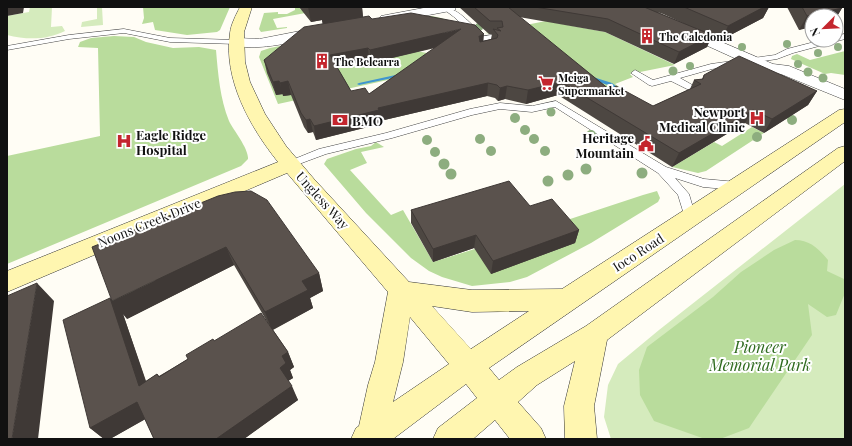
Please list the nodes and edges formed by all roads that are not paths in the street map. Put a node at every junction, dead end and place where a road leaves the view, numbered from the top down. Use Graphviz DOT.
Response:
graph roads {
  1 [pos="246,7"];
  2 [pos="447,7"];
  3 [pos="376,21"];
  4 [pos="671,24"];
  5 [pos="332,29"];
  6 [pos="497,36"];
  7 [pos="482,39"];
  8 [pos="237,42"];
  9 [pos="804,47"];
  10 [pos="7,48"];
  11 [pos="491,48"];
  12 [pos="751,60"];
  13 [pos="771,69"];
  14 [pos="635,73"];
  15 [pos="671,77"];
  16 [pos="693,89"];
  17 [pos="845,95"];
  18 [pos="845,106"];
  19 [pos="845,114"];
  20 [pos="845,152"];
  21 [pos="291,164"];
  22 [pos="662,170"];
  23 [pos="737,186"];
  24 [pos="690,218"];
  25 [pos="7,282"];
  26 [pos="401,291"];
  27 [pos="566,300"];
  28 [pos="595,334"];
  29 [pos="469,366"];
  30 [pos="497,400"];
  31 [pos="369,437"];
  32 [pos="449,439"];
  33 [pos="530,439"];
  34 [pos="581,439"];
  1 -- 8 [label="main road, Ungless Way"];
  2 -- 3 [label="street"];
  2 -- 7 [label="lane"];
  4 -- 12 [label="street"];
  5 -- 8 [label="street"];
  6 -- 7 [label="lane"];
  7 -- 11 [label="lane"];
  8 -- 10 [label="lane"];
  8 -- 21 [label="main road, Ungless Way"];
  9 -- 12 [label="lane"];
  12 -- 13 [label="street"];
  12 -- 15 [label="lane"];
  13 -- 17 [label="street"];
  13 -- 18 [label="street"];
  14 -- 15 [label="lane"];
  15 -- 16 [label="lane"];
  19 -- 23 [label="main road, Ioco Road"];
  20 -- 28 [label="main road"];
  21 -- 22 [label="lane"];
  21 -- 25 [label="main road, Noons Creek Drive"];
  21 -- 26 [label="main road, Ungless Way"];
  22 -- 23 [label="lane"];
  22 -- 24 [label="lane"];
  23 -- 24 [label="main road, Ioco Road"];
  24 -- 27 [label="main road, Ioco Road"];
  26 -- 27 [label="main road"];
  26 -- 29 [label="main road, Ungless Way"];
  26 -- 31 [label="main road"];
  27 -- 29 [label="main road, Ioco Road"];
  28 -- 30 [label="main road"];
  28 -- 34 [label="main road"];
  29 -- 30 [label="main road"];
  29 -- 31 [label="main road, Ioco Road"];
  30 -- 32 [label="main road"];
  30 -- 33 [label="main road"];
}
